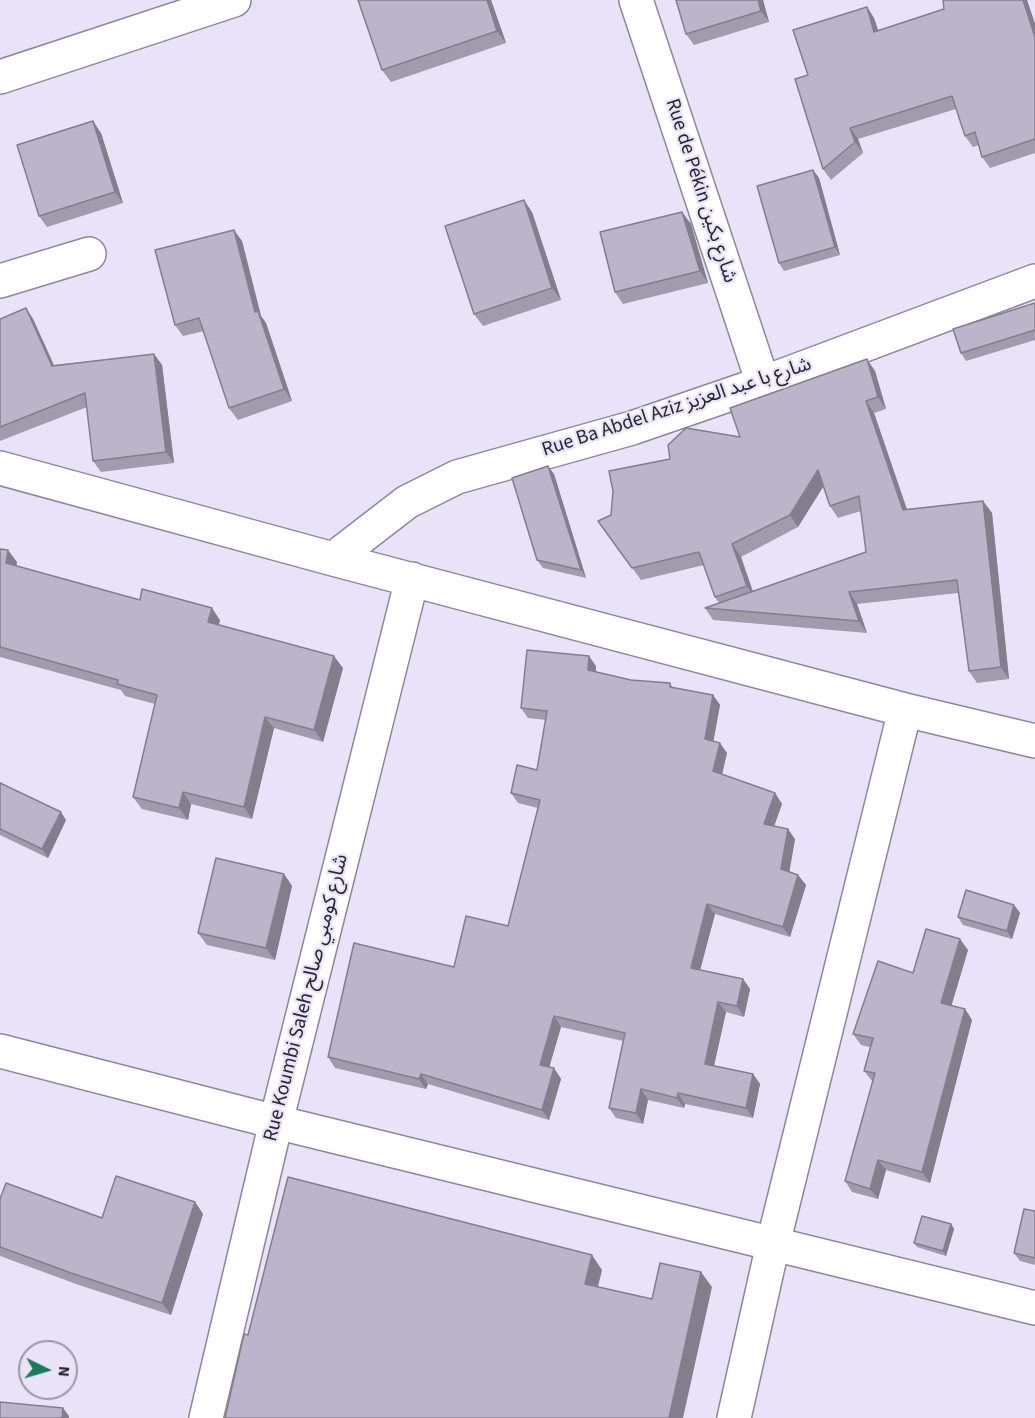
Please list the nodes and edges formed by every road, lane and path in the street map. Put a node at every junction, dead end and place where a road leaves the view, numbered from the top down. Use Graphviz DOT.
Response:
graph roads {
  1 [pos="234,0"];
  2 [pos="636,0"];
  3 [pos="0,77"];
  4 [pos="89,254"];
  5 [pos="0,281"];
  6 [pos="1035,281"];
  7 [pos="763,382"];
  8 [pos="0,468"];
  9 [pos="333,559"];
  10 [pos="412,579"];
  11 [pos="905,710"];
  12 [pos="1035,741"];
  13 [pos="0,1051"];
  14 [pos="276,1122"];
  15 [pos="773,1244"];
  16 [pos="1035,1308"];
  17 [pos="206,1418"];
  18 [pos="734,1418"];
  1 -- 3 [label="street"];
  2 -- 7 [label="street, Rue de Pékin شارع بكين"];
  4 -- 5 [label="street"];
  6 -- 7 [label="street, Rue Ba Abdel Aziz شارع با عبد العزيز"];
  7 -- 9 [label="street, Rue Ba Abdel Aziz شارع با عبد العزيز"];
  8 -- 9 [label="street"];
  9 -- 10 [label="street"];
  10 -- 11 [label="street"];
  10 -- 14 [label="street, Rue Koumbi Saleh شارع كومبي صالح"];
  11 -- 12 [label="street"];
  11 -- 15 [label="street"];
  13 -- 14 [label="street"];
  14 -- 15 [label="street"];
  14 -- 17 [label="street, Rue Koumbi Saleh شارع كومبي صالح"];
  15 -- 16 [label="street"];
  15 -- 18 [label="street"];
}
